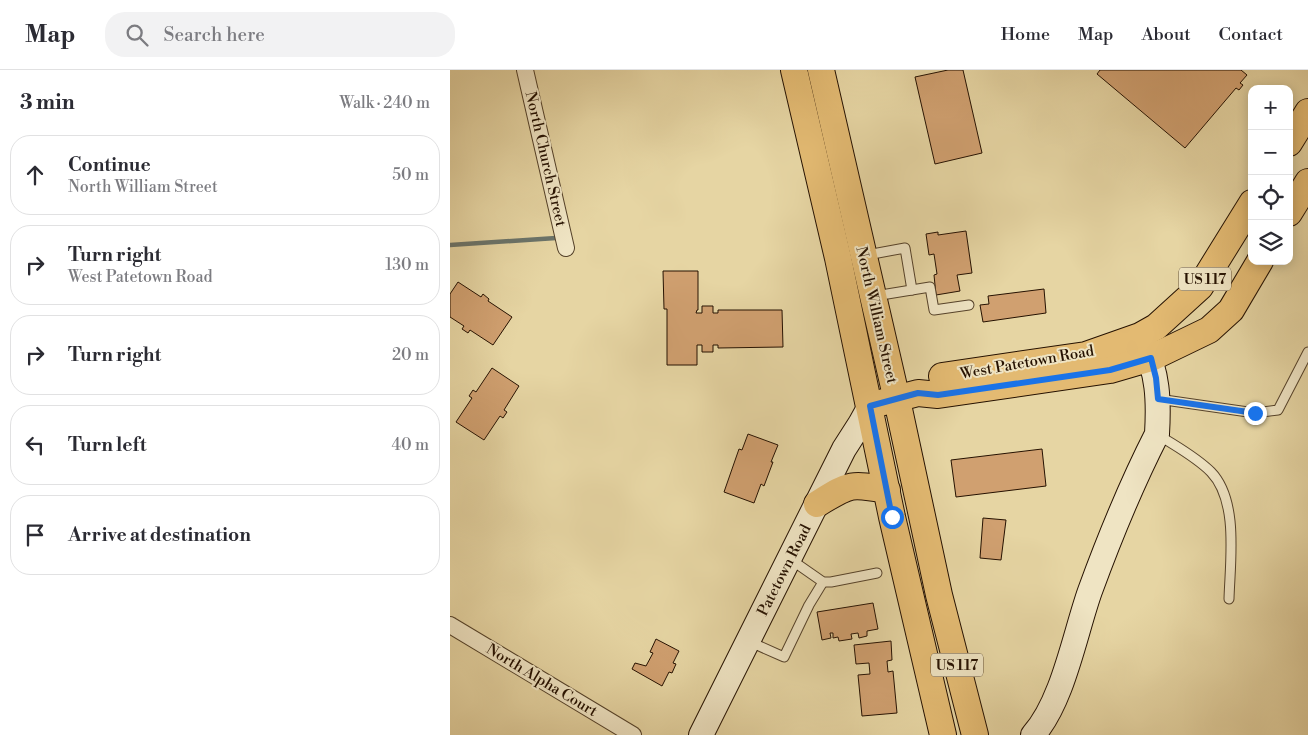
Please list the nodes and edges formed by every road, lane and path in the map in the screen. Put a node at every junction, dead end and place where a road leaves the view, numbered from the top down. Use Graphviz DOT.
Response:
graph roads {
  1 [pos="525,70"];
  2 [pos="794,70"];
  3 [pos="807,70"];
  4 [pos="820,70"];
  5 [pos="1308,112"];
  6 [pos="1293,136"];
  7 [pos="1308,182"];
  8 [pos="847,188"];
  9 [pos="1293,206"];
  10 [pos="1248,209"];
  11 [pos="566,248"];
  12 [pos="863,256"];
  13 [pos="1258,265"];
  14 [pos="912,290"];
  15 [pos="873,297"];
  16 [pos="969,305"];
  17 [pos="1146,347"];
  18 [pos="1308,352"];
  19 [pos="907,396"];
  20 [pos="1158,399"];
  21 [pos="870,406"];
  22 [pos="1157,434"];
  23 [pos="887,490"];
  24 [pos="817,504"];
  25 [pos="790,558"];
  26 [pos="877,573"];
  27 [pos="823,582"];
  28 [pos="1230,599"];
  29 [pos="450,625"];
  30 [pos="748,641"];
  31 [pos="973,725"];
  32 [pos="1033,733"];
  33 [pos="634,735"];
  34 [pos="701,735"];
  35 [pos="943,735"];
  36 [pos="990,735"];
  1 -- 11 [label="street, North Church Street"];
  2 -- 21 [label="main road, North William Street"];
  3 -- 8 [label="main road"];
  4 -- 8 [label="main road, North William Street"];
  5 -- 6 [label="main road"];
  7 -- 9 [label="main road"];
  8 -- 12 [label="main road, North William Street"];
  10 -- 17 [label="main road, US 117"];
  12 -- 14 [label="lane"];
  12 -- 15 [label="main road, North William Street"];
  13 -- 17 [label="main road, US 117"];
  14 -- 15 [label="lane"];
  14 -- 16 [label="lane"];
  15 -- 19 [label="main road, North William Street"];
  17 -- 19 [label="main road, West Patetown Road"];
  17 -- 20 [label="street"];
  18 -- 20 [label="lane"];
  19 -- 21 [label="main road, West Patetown Road"];
  19 -- 31 [label="main road, North William Street / US 117"];
  20 -- 22 [label="street"];
  21 -- 23 [label="main road, North William Street"];
  21 -- 24 [label="street, Patetown Road"];
  22 -- 28 [label="lane"];
  22 -- 32 [label="street"];
  23 -- 24 [label="main road"];
  23 -- 35 [label="main road, North William Street / US 117"];
  24 -- 25 [label="street, Patetown Road"];
  25 -- 27 [label="lane"];
  25 -- 30 [label="street, Patetown Road"];
  26 -- 27 [label="lane"];
  27 -- 30 [label="lane"];
  29 -- 33 [label="street, North Alpha Court"];
  30 -- 34 [label="street, Patetown Road"];
  31 -- 36 [label="street"];
}
